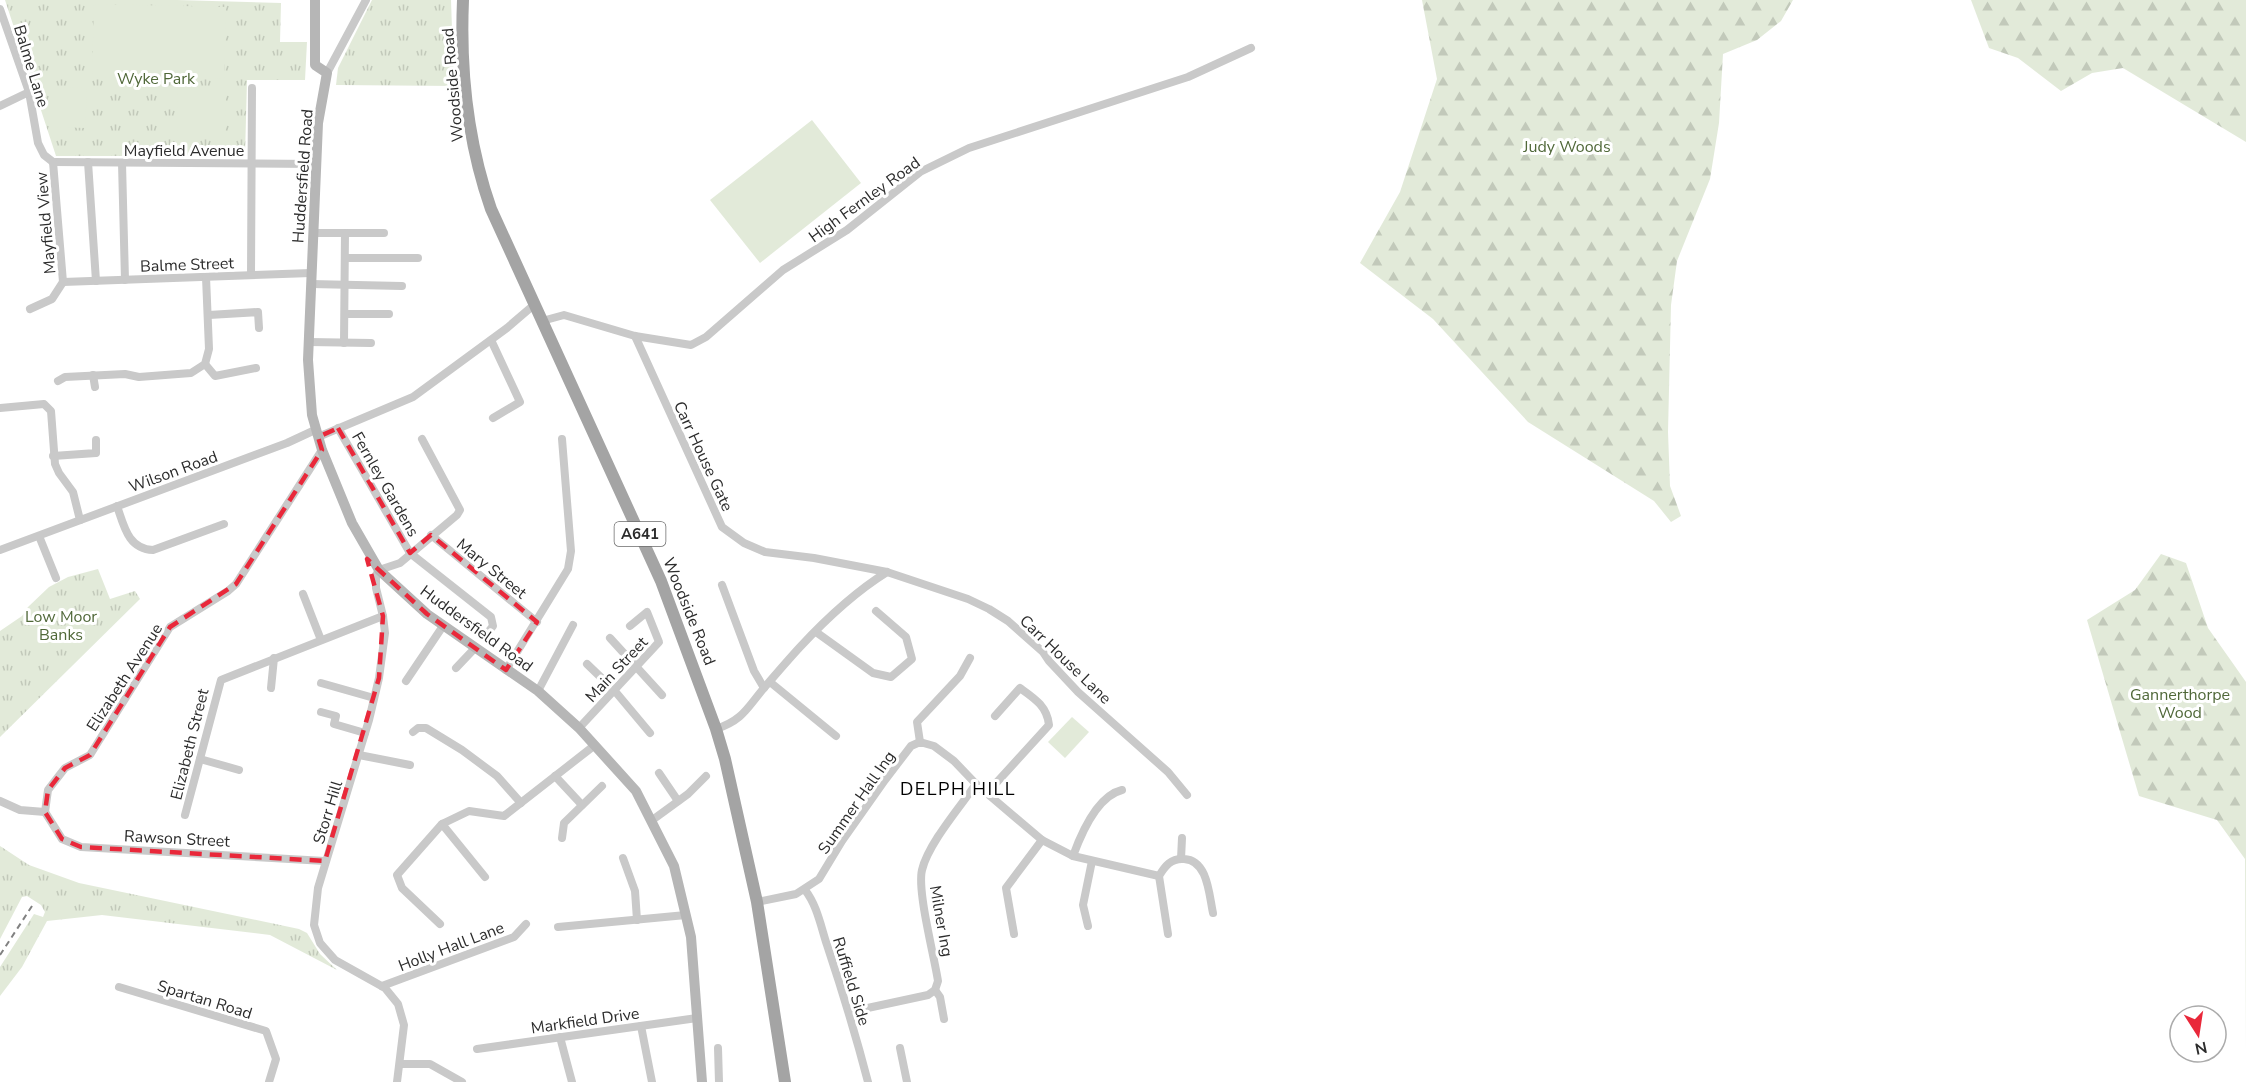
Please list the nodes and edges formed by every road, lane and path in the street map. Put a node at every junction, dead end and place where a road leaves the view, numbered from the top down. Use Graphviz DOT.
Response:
graph roads {
  1 [pos="315,0"];
  2 [pos="366,0"];
  3 [pos="463,0"];
  4 [pos="0,9"];
  5 [pos="1251,48"];
  6 [pos="327,73"];
  7 [pos="252,88"];
  8 [pos="29,92"];
  9 [pos="0,106"];
  10 [pos="53,162"];
  11 [pos="88,162"];
  12 [pos="122,163"];
  13 [pos="253,164"];
  14 [pos="316,164"];
  15 [pos="313,233"];
  16 [pos="345,233"];
  17 [pos="384,233"];
  18 [pos="345,258"];
  19 [pos="418,258"];
  20 [pos="251,275"];
  21 [pos="206,277"];
  22 [pos="311,279"];
  23 [pos="125,280"];
  24 [pos="96,281"];
  25 [pos="63,282"];
  26 [pos="345,285"];
  27 [pos="402,286"];
  28 [pos="535,304"];
  29 [pos="30,309"];
  30 [pos="345,314"];
  31 [pos="389,314"];
  32 [pos="208,315"];
  33 [pos="542,321"];
  34 [pos="259,328"];
  35 [pos="635,336"];
  36 [pos="491,340"];
  37 [pos="309,342"];
  38 [pos="344,343"];
  39 [pos="371,343"];
  40 [pos="206,364"];
  41 [pos="255,368"];
  42 [pos="93,375"];
  43 [pos="58,381"];
  44 [pos="95,387"];
  45 [pos="0,408"];
  46 [pos="493,418"];
  47 [pos="338,428"];
  48 [pos="317,433"];
  49 [pos="422,439"];
  50 [pos="562,439"];
  51 [pos="96,440"];
  52 [pos="322,450"];
  53 [pos="53,456"];
  54 [pos="117,506"];
  55 [pos="80,520"];
  56 [pos="224,524"];
  57 [pos="39,536"];
  58 [pos="431,536"];
  59 [pos="0,550"];
  60 [pos="410,553"];
  61 [pos="379,570"];
  62 [pos="887,572"];
  63 [pos="56,578"];
  64 [pos="722,585"];
  65 [pos="303,594"];
  66 [pos="876,611"];
  67 [pos="384,616"];
  68 [pos="537,622"];
  69 [pos="573,625"];
  70 [pos="443,626"];
  71 [pos="630,626"];
  72 [pos="489,631"];
  73 [pos="816,632"];
  74 [pos="609,638"];
  75 [pos="321,640"];
  76 [pos="475,648"];
  77 [pos="274,658"];
  78 [pos="969,658"];
  79 [pos="587,664"];
  80 [pos="636,667"];
  81 [pos="456,668"];
  82 [pos="506,670"];
  83 [pos="406,681"];
  84 [pos="321,683"];
  85 [pos="767,685"];
  86 [pos="271,688"];
  87 [pos="614,690"];
  88 [pos="538,692"];
  89 [pos="662,695"];
  90 [pos="374,698"];
  91 [pos="321,712"];
  92 [pos="994,716"];
  93 [pos="579,728"];
  94 [pos="716,729"];
  95 [pos="413,732"];
  96 [pos="365,733"];
  97 [pos="650,733"];
  98 [pos="836,736"];
  99 [pos="920,742"];
  100 [pos="595,745"];
  101 [pos="359,754"];
  102 [pos="200,759"];
  103 [pos="410,765"];
  104 [pos="239,770"];
  105 [pos="659,773"];
  106 [pos="555,776"];
  107 [pos="706,776"];
  108 [pos="976,784"];
  109 [pos="602,786"];
  110 [pos="1122,790"];
  111 [pos="987,793"];
  112 [pos="1187,795"];
  113 [pos="0,801"];
  114 [pos="678,801"];
  115 [pos="520,803"];
  116 [pos="582,805"];
  117 [pos="45,812"];
  118 [pos="185,815"];
  119 [pos="651,821"];
  120 [pos="442,824"];
  121 [pos="562,837"];
  122 [pos="1182,837"];
  123 [pos="1042,840"];
  124 [pos="1073,856"];
  125 [pos="623,858"];
  126 [pos="1181,858"];
  127 [pos="325,861"];
  128 [pos="1092,861"];
  129 [pos="1159,876"];
  130 [pos="485,877"];
  131 [pos="805,890"];
  132 [pos="756,902"];
  133 [pos="1214,913"];
  134 [pos="686,915"];
  135 [pos="637,920"];
  136 [pos="440,924"];
  137 [pos="526,924"];
  138 [pos="1088,926"];
  139 [pos="558,927"];
  140 [pos="1014,934"];
  141 [pos="1168,934"];
  142 [pos="382,986"];
  143 [pos="119,987"];
  144 [pos="934,990"];
  145 [pos="849,1012"];
  146 [pos="697,1018"];
  147 [pos="944,1019"];
  148 [pos="641,1026"];
  149 [pos="560,1038"];
  150 [pos="718,1048"];
  151 [pos="900,1048"];
  152 [pos="477,1049"];
  153 [pos="400,1064"];
  154 [pos="268,1082"];
  155 [pos="397,1082"];
  156 [pos="462,1082"];
  157 [pos="573,1082"];
  158 [pos="652,1082"];
  159 [pos="702,1082"];
  160 [pos="719,1082"];
  161 [pos="785,1082"];
  162 [pos="868,1082"];
  163 [pos="907,1082"];
  1 -- 6 [label="main road"];
  2 -- 6 [label="street, Huddersfield Road"];
  3 -- 28 [label="main road, Woodside Road / A641"];
  4 -- 8 [label="street, Balme Lane"];
  5 -- 35 [label="street, High Fernley Road"];
  6 -- 14 [label="main road, Huddersfield Road"];
  7 -- 13 [label="street"];
  8 -- 9 [label="street"];
  8 -- 10 [label="street, Balme Lane"];
  10 -- 11 [label="street, Mayfield Avenue"];
  10 -- 25 [label="street, Mayfield View"];
  11 -- 12 [label="street, Mayfield Avenue"];
  11 -- 24 [label="street"];
  12 -- 13 [label="street, Mayfield Avenue"];
  12 -- 23 [label="street"];
  13 -- 14 [label="street, Mayfield Avenue"];
  13 -- 20 [label="street"];
  14 -- 15 [label="main road, Huddersfield Road"];
  15 -- 16 [label="street"];
  15 -- 22 [label="main road, Huddersfield Road"];
  16 -- 17 [label="street"];
  16 -- 18 [label="street"];
  18 -- 19 [label="street"];
  18 -- 26 [label="street"];
  20 -- 21 [label="street, Balme Street"];
  20 -- 22 [label="street, Balme Street"];
  21 -- 23 [label="street, Balme Street"];
  21 -- 32 [label="street"];
  22 -- 26 [label="street, Balme Street"];
  22 -- 37 [label="main road, Huddersfield Road"];
  23 -- 24 [label="street, Balme Street"];
  24 -- 25 [label="street, Balme Street"];
  25 -- 29 [label="street"];
  26 -- 27 [label="street, Balme Street"];
  26 -- 30 [label="street"];
  28 -- 33 [label="main road, Woodside Road / A641"];
  28 -- 36 [label="street"];
  30 -- 31 [label="street"];
  30 -- 38 [label="street"];
  32 -- 34 [label="street"];
  32 -- 40 [label="street"];
  33 -- 35 [label="street, High Fernley Road"];
  33 -- 94 [label="main road, Woodside Road / A641"];
  35 -- 62 [label="street, Carr House Gate"];
  36 -- 46 [label="street"];
  36 -- 47 [label="street"];
  37 -- 38 [label="street"];
  37 -- 48 [label="main road, Huddersfield Road"];
  38 -- 39 [label="street"];
  40 -- 41 [label="street"];
  40 -- 42 [label="street"];
  42 -- 43 [label="street"];
  42 -- 44 [label="street"];
  45 -- 53 [label="street"];
  47 -- 48 [label="street"];
  47 -- 60 [label="street, Fernley Gardens"];
  48 -- 52 [label="main road, Huddersfield Road"];
  48 -- 54 [label="street, Wilson Road"];
  49 -- 58 [label="street"];
  50 -- 68 [label="street"];
  51 -- 53 [label="street"];
  52 -- 61 [label="main road, Huddersfield Road"];
  52 -- 117 [label="street, Elizabeth Avenue"];
  53 -- 55 [label="street"];
  54 -- 55 [label="street, Wilson Road"];
  54 -- 56 [label="street"];
  55 -- 57 [label="street, Wilson Road"];
  57 -- 59 [label="street, Wilson Road"];
  57 -- 63 [label="street"];
  58 -- 60 [label="street"];
  58 -- 68 [label="street, Mary Street"];
  60 -- 61 [label="street"];
  60 -- 72 [label="street"];
  61 -- 67 [label="street, Storr Hill"];
  61 -- 70 [label="main road, Huddersfield Road"];
  62 -- 73 [label="street"];
  62 -- 112 [label="street, Carr House Lane"];
  64 -- 85 [label="street"];
  65 -- 75 [label="street"];
  66 -- 73 [label="street"];
  67 -- 75 [label="street, Elizabeth Street"];
  67 -- 90 [label="street, Storr Hill"];
  68 -- 82 [label="street"];
  69 -- 88 [label="street"];
  70 -- 76 [label="main road, Huddersfield Road"];
  70 -- 83 [label="street"];
  71 -- 80 [label="street, Main Street"];
  73 -- 85 [label="street"];
  74 -- 80 [label="street"];
  75 -- 77 [label="street, Elizabeth Street"];
  76 -- 81 [label="street"];
  76 -- 82 [label="main road, Huddersfield Road"];
  77 -- 86 [label="street"];
  77 -- 102 [label="street, Elizabeth Street"];
  78 -- 99 [label="street"];
  79 -- 87 [label="street"];
  80 -- 87 [label="street, Main Street"];
  80 -- 89 [label="street"];
  82 -- 88 [label="main road, Huddersfield Road"];
  84 -- 90 [label="street"];
  85 -- 94 [label="street"];
  85 -- 98 [label="street"];
  87 -- 93 [label="street, Main Street"];
  87 -- 97 [label="street"];
  88 -- 93 [label="main road, Huddersfield Road"];
  90 -- 96 [label="street, Storr Hill"];
  91 -- 96 [label="street"];
  92 -- 111 [label="street"];
  93 -- 100 [label="main road, Huddersfield Road"];
  94 -- 132 [label="main road, Woodside Road / A641"];
  95 -- 115 [label="street"];
  96 -- 101 [label="street, Storr Hill"];
  99 -- 108 [label="street"];
  99 -- 131 [label="street, Summer Hall Ing"];
  100 -- 106 [label="street"];
  100 -- 119 [label="main road, Huddersfield Road"];
  101 -- 103 [label="street"];
  101 -- 127 [label="street, Storr Hill"];
  102 -- 104 [label="street"];
  102 -- 118 [label="street, Elizabeth Street"];
  105 -- 114 [label="street"];
  106 -- 115 [label="street"];
  106 -- 116 [label="street"];
  107 -- 114 [label="street"];
  108 -- 111 [label="street"];
  108 -- 144 [label="street, Milner Ing"];
  109 -- 116 [label="street"];
  110 -- 124 [label="street"];
  111 -- 123 [label="street"];
  113 -- 117 [label="street"];
  114 -- 119 [label="street"];
  115 -- 120 [label="street"];
  116 -- 121 [label="street"];
  117 -- 127 [label="street, Rawson Street"];
  119 -- 134 [label="main road, Huddersfield Road"];
  120 -- 130 [label="street"];
  120 -- 136 [label="street"];
  122 -- 126 [label="street"];
  123 -- 124 [label="street"];
  123 -- 140 [label="street"];
  124 -- 128 [label="street"];
  125 -- 135 [label="street"];
  126 -- 129 [label="street"];
  126 -- 133 [label="street"];
  127 -- 142 [label="street, Storr Hill"];
  128 -- 129 [label="street"];
  128 -- 138 [label="street"];
  129 -- 141 [label="street"];
  131 -- 132 [label="street, Summer Hall Ing"];
  131 -- 145 [label="street, Ruffield Side"];
  132 -- 161 [label="main road, Woodside Road / A641"];
  134 -- 135 [label="street"];
  134 -- 146 [label="main road, Huddersfield Road"];
  135 -- 139 [label="street"];
  137 -- 142 [label="street, Holly Hall Lane"];
  142 -- 153 [label="street, Storr Hill"];
  143 -- 154 [label="street, Spartan Road"];
  144 -- 145 [label="street"];
  144 -- 147 [label="street"];
  145 -- 162 [label="street, Ruffield Side"];
  146 -- 148 [label="street, Markfield Drive"];
  146 -- 159 [label="main road, Huddersfield Road"];
  148 -- 149 [label="street, Markfield Drive"];
  148 -- 158 [label="street"];
  149 -- 152 [label="street, Markfield Drive"];
  149 -- 157 [label="street"];
  150 -- 160 [label="street"];
  151 -- 163 [label="street"];
  153 -- 155 [label="street"];
  153 -- 156 [label="street"];
}
